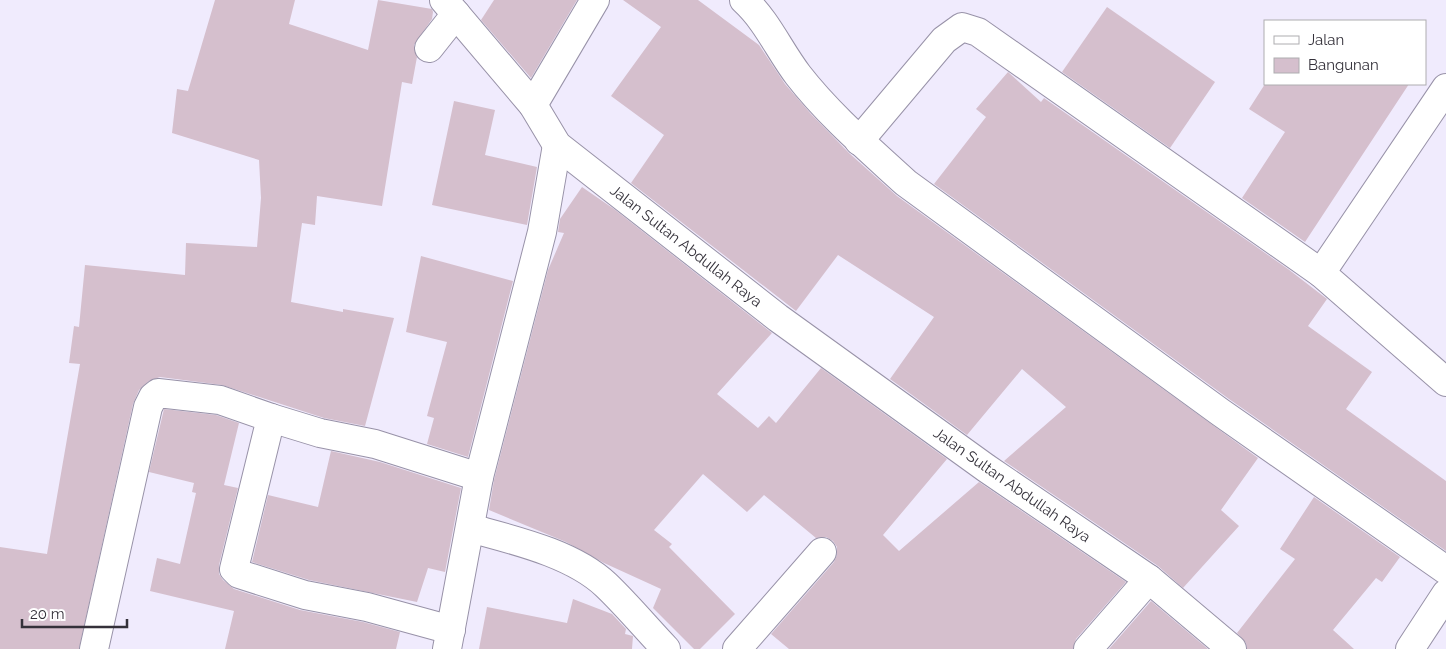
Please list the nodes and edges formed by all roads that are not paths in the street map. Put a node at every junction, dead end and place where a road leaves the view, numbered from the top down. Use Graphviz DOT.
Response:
graph roads {
  1 [pos="595,0"];
  2 [pos="744,0"];
  3 [pos="450,7"];
  4 [pos="429,48"];
  5 [pos="1446,88"];
  6 [pos="533,105"];
  7 [pos="859,141"];
  8 [pos="557,145"];
  9 [pos="1321,272"];
  10 [pos="1446,382"];
  11 [pos="271,418"];
  12 [pos="479,477"];
  13 [pos="470,528"];
  14 [pos="822,552"];
  15 [pos="1446,570"];
  16 [pos="1149,578"];
  17 [pos="1446,594"];
  18 [pos="449,640"];
  19 [pos="94,649"];
  20 [pos="666,649"];
  21 [pos="737,649"];
  22 [pos="1088,649"];
  23 [pos="1232,649"];
  24 [pos="1410,649"];
  1 -- 6 [label="street"];
  2 -- 7 [label="street"];
  3 -- 4 [label="street"];
  3 -- 6 [label="street"];
  5 -- 9 [label="street"];
  6 -- 8 [label="street"];
  7 -- 9 [label="street"];
  7 -- 15 [label="street"];
  8 -- 12 [label="street"];
  8 -- 16 [label="street, Jalan Sultan Abdullah Raya"];
  9 -- 10 [label="street"];
  11 -- 12 [label="street"];
  11 -- 18 [label="street"];
  11 -- 19 [label="street"];
  12 -- 13 [label="street"];
  13 -- 18 [label="street"];
  13 -- 20 [label="street"];
  14 -- 21 [label="street"];
  16 -- 22 [label="street"];
  16 -- 23 [label="street, Jalan Sultan Abdullah Raya"];
  17 -- 24 [label="street"];
}
